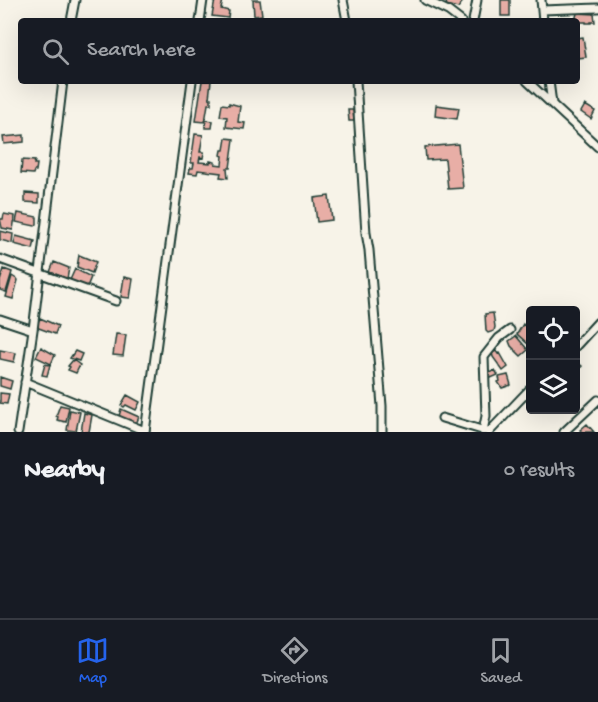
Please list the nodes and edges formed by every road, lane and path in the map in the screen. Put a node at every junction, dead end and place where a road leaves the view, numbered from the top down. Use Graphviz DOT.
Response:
graph roads {
  1 [pos="75,0"];
  2 [pos="203,0"];
  3 [pos="344,0"];
  4 [pos="425,0"];
  5 [pos="477,0"];
  6 [pos="541,0"];
  7 [pos="598,8"];
  8 [pos="542,10"];
  9 [pos="72,18"];
  10 [pos="200,18"];
  11 [pos="347,18"];
  12 [pos="457,18"];
  13 [pos="474,18"];
  14 [pos="543,18"];
  15 [pos="63,84"];
  16 [pos="192,84"];
  17 [pos="356,84"];
  18 [pos="530,84"];
  19 [pos="549,84"];
  20 [pos="552,104"];
  21 [pos="598,147"];
  22 [pos="0,260"];
  23 [pos="40,274"];
  24 [pos="117,301"];
  25 [pos="0,320"];
  26 [pos="598,322"];
  27 [pos="33,330"];
  28 [pos="510,330"];
  29 [pos="580,342"];
  30 [pos="25,382"];
  31 [pos="526,394"];
  32 [pos="598,400"];
  33 [pos="442,418"];
  34 [pos="145,431"];
  35 [pos="18,432"];
  36 [pos="382,432"];
  37 [pos="486,432"];
  38 [pos="564,432"];
  1 -- 9 [label="street"];
  2 -- 10 [label="street"];
  3 -- 11 [label="street"];
  4 -- 12 [label="street"];
  5 -- 13 [label="street"];
  6 -- 8 [label="street"];
  7 -- 8 [label="street"];
  8 -- 14 [label="street"];
  15 -- 23 [label="street"];
  16 -- 34 [label="street"];
  17 -- 36 [label="street"];
  18 -- 20 [label="street"];
  19 -- 20 [label="street"];
  20 -- 21 [label="street"];
  22 -- 23 [label="street"];
  23 -- 24 [label="street"];
  23 -- 27 [label="street"];
  25 -- 27 [label="street"];
  26 -- 29 [label="street"];
  27 -- 30 [label="street"];
  28 -- 37 [label="street"];
  30 -- 34 [label="street"];
  30 -- 35 [label="street"];
  31 -- 37 [label="street"];
  32 -- 38 [label="street"];
  33 -- 37 [label="street"];
}
